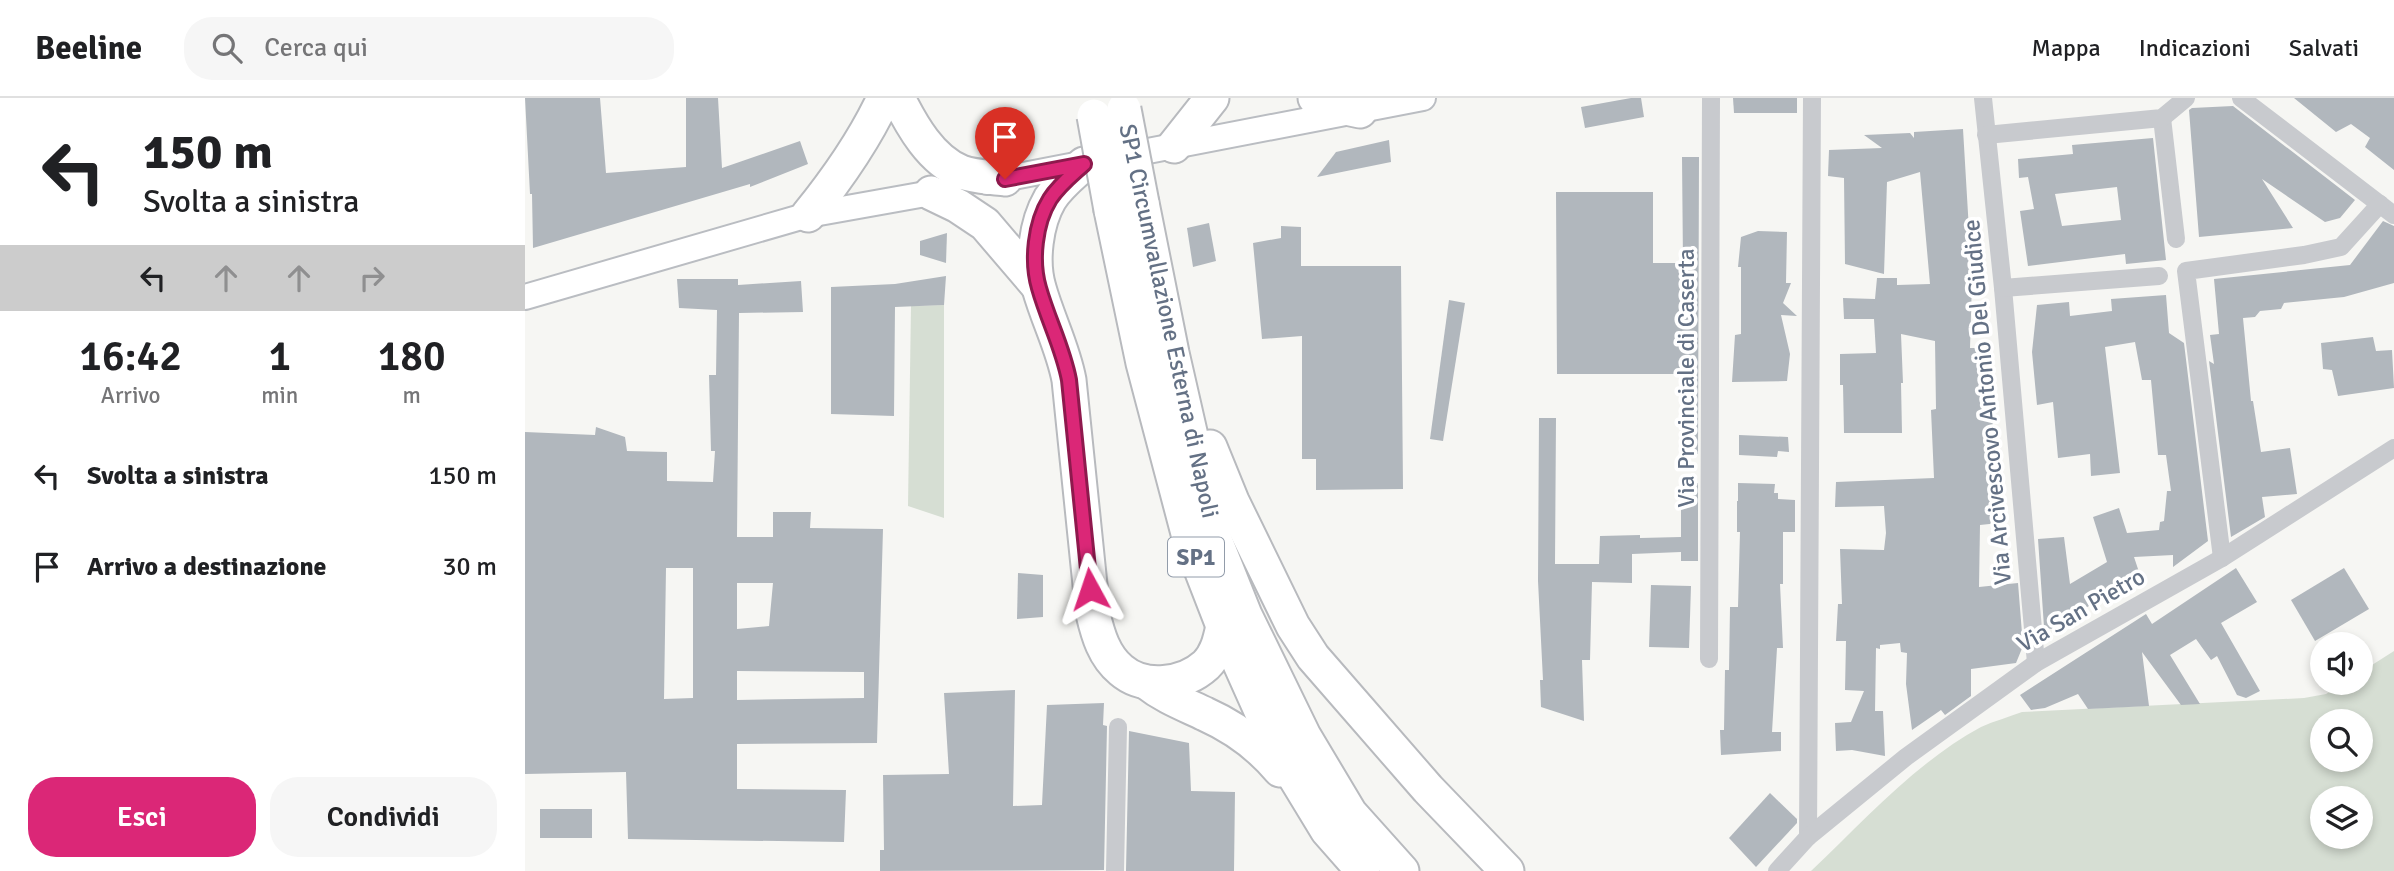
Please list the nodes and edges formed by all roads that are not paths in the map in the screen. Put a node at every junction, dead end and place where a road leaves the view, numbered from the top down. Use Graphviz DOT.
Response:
graph roads {
  1 [pos="884,98"];
  2 [pos="898,98"];
  3 [pos="1212,98"];
  4 [pos="1315,98"];
  5 [pos="1423,98"];
  6 [pos="1711,98"];
  7 [pos="1812,98"];
  8 [pos="1983,98"];
  9 [pos="2186,98"];
  10 [pos="2241,98"];
  11 [pos="1107,105"];
  12 [pos="1360,111"];
  13 [pos="2162,118"];
  14 [pos="1986,135"];
  15 [pos="1174,146"];
  16 [pos="1084,164"];
  17 [pos="1005,179"];
  18 [pos="931,193"];
  19 [pos="1126,207"];
  20 [pos="2387,209"];
  21 [pos="808,215"];
  22 [pos="2176,239"];
  23 [pos="2159,276"];
  24 [pos="1038,286"];
  25 [pos="2003,288"];
  26 [pos="525,297"];
  27 [pos="1172,353"];
  28 [pos="2394,448"];
  29 [pos="2222,558"];
  30 [pos="1223,626"];
  31 [pos="1709,659"];
  32 [pos="2036,663"];
  33 [pos="1146,682"];
  34 [pos="1118,727"];
  35 [pos="1308,799"];
  36 [pos="1808,836"];
  37 [pos="1115,871"];
  38 [pos="1363,871"];
  39 [pos="1402,871"];
  40 [pos="1507,871"];
  41 [pos="1777,871"];
  1 -- 21 [label="highway"];
  2 -- 17 [label="highway"];
  3 -- 15 [label="highway"];
  4 -- 12 [label="highway"];
  5 -- 12 [label="main road"];
  6 -- 31 [label="street, Via Provinciale di Caserta"];
  7 -- 36 [label="street"];
  8 -- 14 [label="street, Via Arcivescovo Antonio Del Giudice"];
  9 -- 13 [label="street"];
  10 -- 20 [label="street"];
  11 -- 19 [label="highway, SP1 Circumvallazione Esterna di Napoli / SP1, bridge"];
  12 -- 15 [label="main road"];
  13 -- 14 [label="street"];
  13 -- 22 [label="street"];
  14 -- 25 [label="street, Via Arcivescovo Antonio Del Giudice"];
  15 -- 16 [label="main road"];
  16 -- 17 [label="main road"];
  16 -- 24 [label="highway"];
  17 -- 18 [label="main road"];
  18 -- 21 [label="main road"];
  18 -- 24 [label="highway"];
  19 -- 27 [label="highway, SP1 Circumvallazione Esterna di Napoli / SP1"];
  19 -- 30 [label="highway, SP1 Circumvallazione Esterna di Napoli / SP1"];
  20 -- 29 [label="street"];
  21 -- 26 [label="main road"];
  23 -- 25 [label="street"];
  24 -- 33 [label="highway"];
  25 -- 32 [label="street, Via Arcivescovo Antonio Del Giudice"];
  27 -- 39 [label="highway, SP1 Circumvallazione Esterna di Napoli / SP1"];
  27 -- 40 [label="highway"];
  28 -- 29 [label="street, Via San Pietro"];
  29 -- 32 [label="street, Via San Pietro"];
  30 -- 33 [label="highway"];
  30 -- 35 [label="highway, SP1 Circumvallazione Esterna di Napoli / SP1"];
  32 -- 36 [label="street, Via San Pietro"];
  33 -- 35 [label="highway"];
  34 -- 37 [label="street"];
  35 -- 38 [label="highway, SP1 Circumvallazione Esterna di Napoli / SP1"];
  36 -- 41 [label="street, Via San Pietro"];
}
